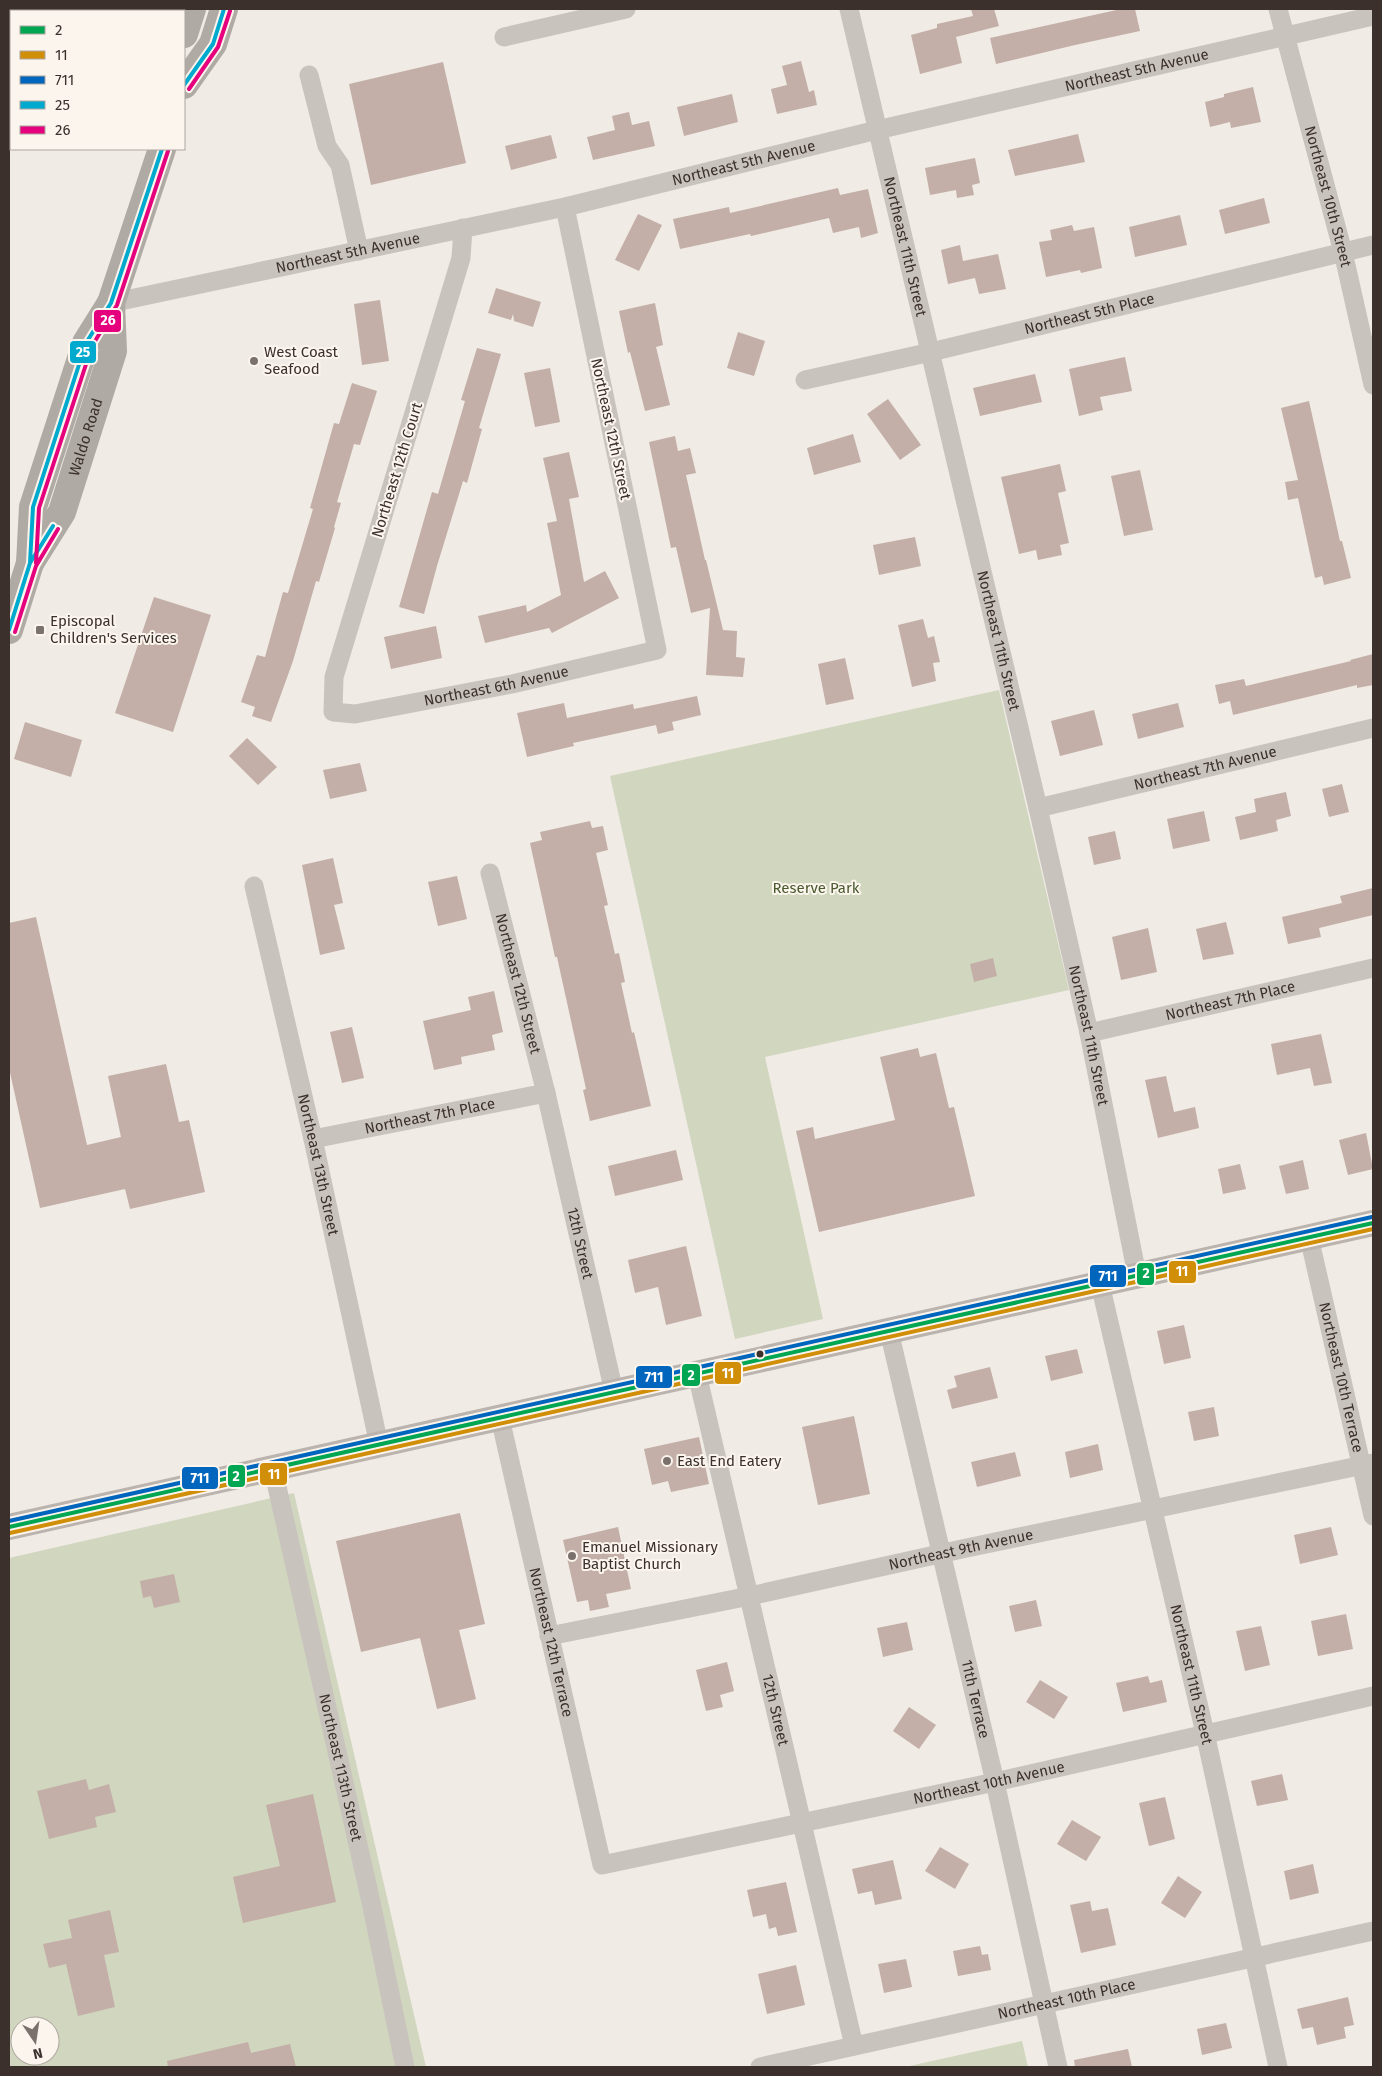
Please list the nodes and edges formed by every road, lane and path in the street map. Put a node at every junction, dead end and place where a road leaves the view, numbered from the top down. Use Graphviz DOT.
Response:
graph roads {
  1 [pos="192,9"];
  2 [pos="224,9"];
  3 [pos="626,9"];
  4 [pos="849,9"];
  5 [pos="1278,9"];
  6 [pos="1373,16"];
  7 [pos="185,31"];
  8 [pos="1285,36"];
  9 [pos="504,37"];
  10 [pos="309,75"];
  11 [pos="185,84"];
  12 [pos="877,130"];
  13 [pos="162,150"];
  14 [pos="565,207"];
  15 [pos="464,228"];
  16 [pos="1373,245"];
  17 [pos="359,250"];
  18 [pos="1343,252"];
  19 [pos="111,303"];
  20 [pos="931,352"];
  21 [pos="805,380"];
  22 [pos="1373,385"];
  23 [pos="9,630"];
  24 [pos="657,650"];
  25 [pos="333,712"];
  26 [pos="1373,728"];
  27 [pos="1038,808"];
  28 [pos="490,873"];
  29 [pos="254,886"];
  30 [pos="1373,968"];
  31 [pos="1088,1033"];
  32 [pos="546,1093"];
  33 [pos="313,1139"];
  34 [pos="1373,1223"];
  35 [pos="1309,1238"];
  36 [pos="1137,1275"];
  37 [pos="1100,1284"];
  38 [pos="890,1331"];
  39 [pos="697,1374"];
  40 [pos="614,1392"];
  41 [pos="500,1418"];
  42 [pos="379,1445"];
  43 [pos="1368,1464"];
  44 [pos="273,1470"];
  45 [pos="1152,1509"];
  46 [pos="1373,1516"];
  47 [pos="9,1527"];
  48 [pos="942,1554"];
  49 [pos="750,1596"];
  50 [pos="549,1636"];
  51 [pos="1373,1696"];
  52 [pos="1205,1733"];
  53 [pos="995,1782"];
  54 [pos="803,1824"];
  55 [pos="602,1865"];
  56 [pos="1373,1931"];
  57 [pos="1255,1956"];
  58 [pos="1045,2005"];
  59 [pos="854,2046"];
  60 [pos="405,2067"];
  61 [pos="760,2067"];
  62 [pos="1058,2067"];
  63 [pos="1278,2067"];
  1 -- 7 [label="highway"];
  2 -- 11 [label="highway"];
  3 -- 9 [label="street"];
  4 -- 12 [label="street, Northeast 11th Street"];
  5 -- 8 [label="street, Northeast 10th Street"];
  6 -- 8 [label="street, Northeast 5th Avenue"];
  8 -- 12 [label="street, Northeast 5th Avenue"];
  8 -- 18 [label="street, Northeast 10th Street"];
  10 -- 17 [label="street"];
  12 -- 14 [label="street, Northeast 5th Avenue"];
  12 -- 20 [label="street, Northeast 11th Street"];
  13 -- 19 [label="highway, Waldo Road"];
  14 -- 15 [label="street, Northeast 5th Avenue"];
  14 -- 24 [label="street, Northeast 12th Street"];
  15 -- 17 [label="street, Northeast 5th Avenue"];
  15 -- 25 [label="street, Northeast 12th Court"];
  16 -- 18 [label="street, Northeast 5th Place"];
  17 -- 19 [label="street, Northeast 5th Avenue"];
  18 -- 20 [label="street, Northeast 5th Place"];
  18 -- 22 [label="street, Northeast 10th Street"];
  19 -- 23 [label="highway, Waldo Road"];
  20 -- 21 [label="street, Northeast 5th Place"];
  20 -- 27 [label="street, Northeast 11th Street"];
  24 -- 25 [label="street, Northeast 6th Avenue"];
  26 -- 27 [label="street, Northeast 7th Avenue"];
  27 -- 31 [label="street, Northeast 11th Street"];
  28 -- 32 [label="street, Northeast 12th Street"];
  29 -- 33 [label="street, Northeast 13th Street"];
  30 -- 31 [label="street, Northeast 7th Place"];
  31 -- 36 [label="street, Northeast 11th Street"];
  32 -- 33 [label="street, Northeast 7th Place"];
  32 -- 40 [label="street, 12th Street"];
  33 -- 42 [label="street, Northeast 13th Street"];
  34 -- 35 [label="street"];
  35 -- 36 [label="street"];
  35 -- 43 [label="street, Northeast 10th Terrace"];
  36 -- 37 [label="street"];
  37 -- 38 [label="street"];
  37 -- 45 [label="street, Northeast 11th Street"];
  38 -- 39 [label="street"];
  38 -- 48 [label="street, 11th Terrace"];
  39 -- 40 [label="street"];
  39 -- 49 [label="street, 12th Street"];
  40 -- 41 [label="street"];
  41 -- 42 [label="street"];
  41 -- 50 [label="street, Northeast 12th Terrace"];
  42 -- 44 [label="street"];
  43 -- 45 [label="street, Northeast 9th Avenue"];
  43 -- 46 [label="street, Northeast 10th Terrace"];
  44 -- 47 [label="street"];
  44 -- 60 [label="street, Northeast 113th Street"];
  45 -- 48 [label="street, Northeast 9th Avenue"];
  45 -- 52 [label="street, Northeast 11th Street"];
  48 -- 49 [label="street, Northeast 9th Avenue"];
  48 -- 53 [label="street, 11th Terrace"];
  49 -- 50 [label="street, Northeast 9th Avenue"];
  49 -- 54 [label="street, 12th Street"];
  50 -- 55 [label="street, Northeast 12th Terrace"];
  51 -- 52 [label="street, Northeast 10th Avenue"];
  52 -- 53 [label="street, Northeast 10th Avenue"];
  52 -- 57 [label="street, Northeast 11th Street"];
  53 -- 54 [label="street, Northeast 10th Avenue"];
  53 -- 58 [label="street, 11th Terrace"];
  54 -- 55 [label="street, Northeast 10th Avenue"];
  54 -- 59 [label="street, 12th Street"];
  56 -- 57 [label="street, Northeast 10th Place"];
  57 -- 58 [label="street, Northeast 10th Place"];
  57 -- 63 [label="street, Northeast 11th Street"];
  58 -- 59 [label="street, Northeast 10th Place"];
  58 -- 62 [label="street, 11th Terrace"];
  59 -- 61 [label="street, Northeast 10th Place"];
}
